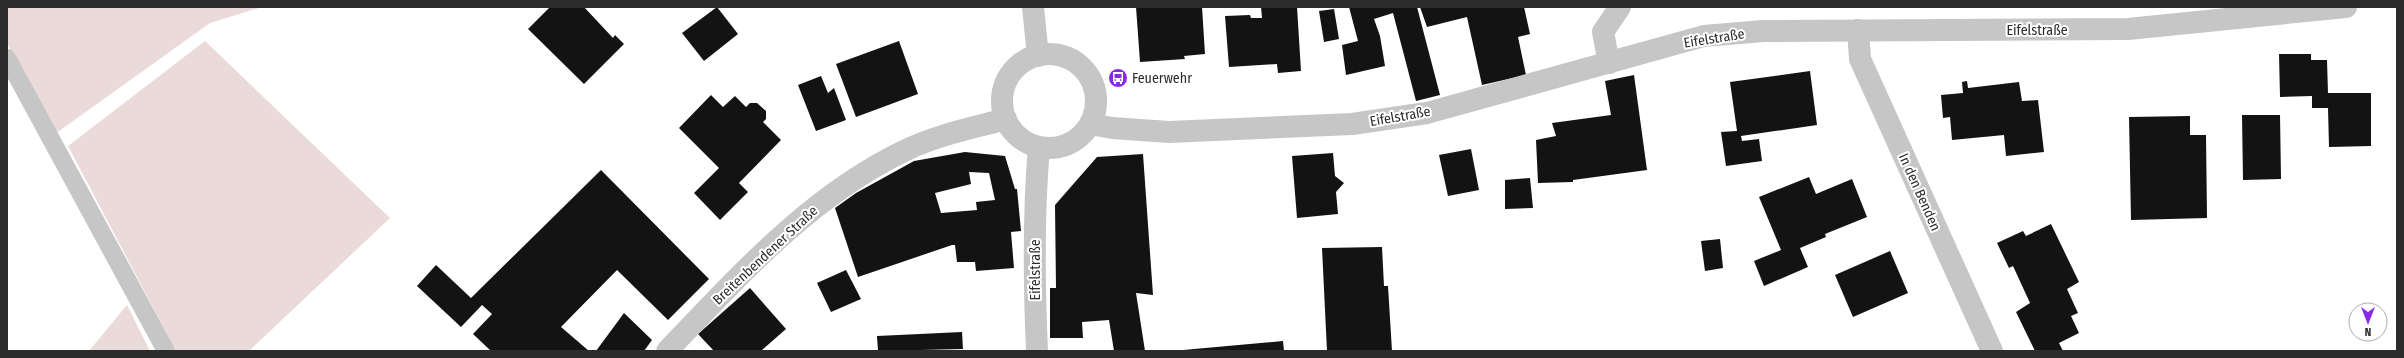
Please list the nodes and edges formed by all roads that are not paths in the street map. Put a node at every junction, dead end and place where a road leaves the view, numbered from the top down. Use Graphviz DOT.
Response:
graph roads {
  1 [pos="1033,7"];
  2 [pos="1620,7"];
  3 [pos="2346,7"];
  4 [pos="1858,30"];
  5 [pos="1038,56"];
  6 [pos="7,58"];
  7 [pos="1609,63"];
  8 [pos="1006,119"];
  9 [pos="1091,124"];
  10 [pos="1039,147"];
  11 [pos="166,351"];
  12 [pos="667,351"];
  13 [pos="1037,351"];
  14 [pos="1992,351"];
  1 -- 5 [label="street"];
  2 -- 7 [label="street"];
  3 -- 4 [label="street, Eifelstraße"];
  4 -- 7 [label="street, Eifelstraße"];
  4 -- 14 [label="street, In den Benden"];
  5 -- 8 [label="street"];
  5 -- 9 [label="street"];
  6 -- 11 [label="lane"];
  7 -- 9 [label="street, Eifelstraße"];
  8 -- 10 [label="street"];
  8 -- 12 [label="street, Breitenbendener Straße"];
  9 -- 10 [label="street"];
  10 -- 13 [label="street, Eifelstraße"];
}
